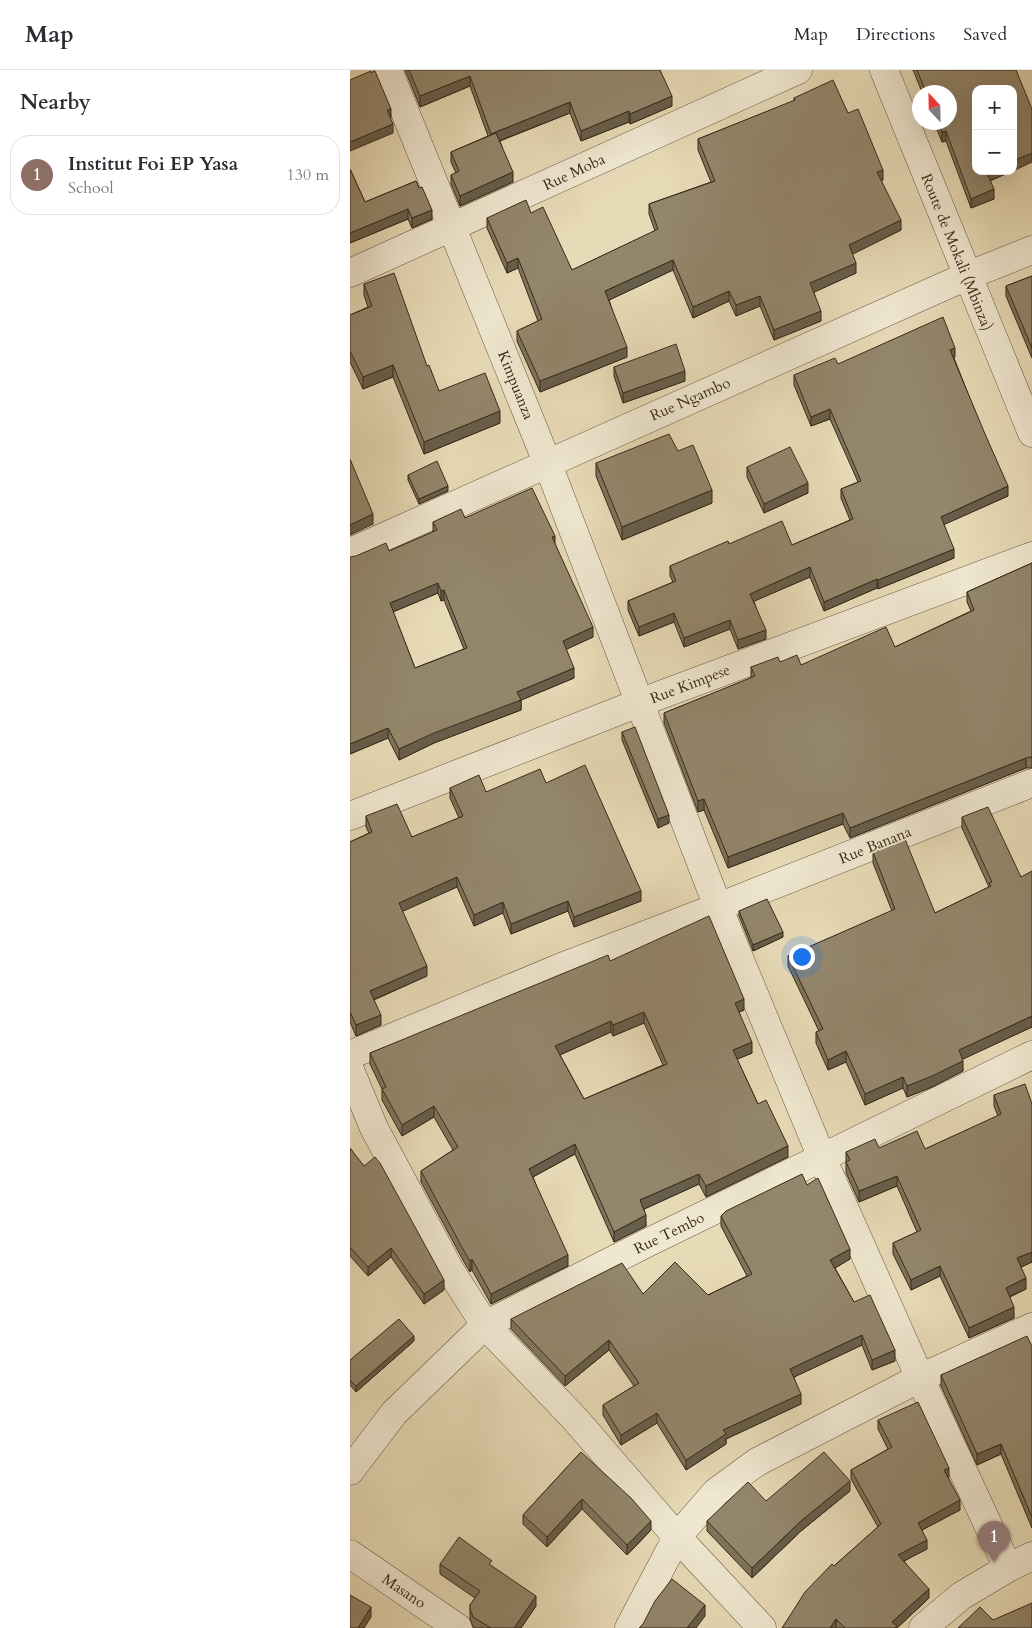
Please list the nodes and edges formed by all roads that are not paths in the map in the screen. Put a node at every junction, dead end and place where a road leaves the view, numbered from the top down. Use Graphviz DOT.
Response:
graph roads {
  1 [pos="388,70"];
  2 [pos="798,70"];
  3 [pos="884,70"];
  4 [pos="452,227"];
  5 [pos="1032,250"];
  6 [pos="350,273"];
  7 [pos="967,276"];
  8 [pos="1032,433"];
  9 [pos="547,462"];
  10 [pos="350,552"];
  11 [pos="1032,556"];
  12 [pos="639,703"];
  13 [pos="1032,783"];
  14 [pos="350,816"];
  15 [pos="718,907"];
  16 [pos="1032,1055"];
  17 [pos="350,1068"];
  18 [pos="822,1158"];
  19 [pos="485,1325"];
  20 [pos="1032,1327"];
  21 [pos="920,1378"];
  22 [pos="350,1471"];
  23 [pos="677,1537"];
  24 [pos="350,1554"];
  25 [pos="1032,1556"];
  26 [pos="1008,1568"];
  27 [pos="458,1628"];
  28 [pos="629,1628"];
  29 [pos="762,1628"];
  30 [pos="923,1628"];
  1 -- 4 [label="street, Kimpuanza"];
  2 -- 4 [label="street, Rue Moba"];
  3 -- 7 [label="street, Route de Mokali (Mbinza)"];
  4 -- 6 [label="street, Rue Moba"];
  4 -- 9 [label="street, Kimpuanza"];
  5 -- 7 [label="street, Rue Ngambo"];
  7 -- 8 [label="street, Route de Mokali (Mbinza)"];
  7 -- 9 [label="street, Rue Ngambo"];
  9 -- 10 [label="street, Rue Ngambo"];
  9 -- 12 [label="street, Kimpuanza"];
  11 -- 12 [label="street, Rue Kimpese"];
  12 -- 14 [label="street, Rue Kimpese"];
  12 -- 15 [label="street, Kimpuanza"];
  13 -- 15 [label="street, Rue Banana"];
  15 -- 17 [label="street, Rue Banana"];
  15 -- 18 [label="street, Kimpuanza"];
  16 -- 18 [label="street, Rue Tembo"];
  17 -- 19 [label="street"];
  18 -- 19 [label="street, Rue Tembo"];
  18 -- 21 [label="street, Kimpuanza"];
  19 -- 22 [label="street, Rue Tembo"];
  19 -- 23 [label="street"];
  20 -- 21 [label="street"];
  21 -- 23 [label="street"];
  21 -- 26 [label="street, Kimpuanza"];
  23 -- 28 [label="street"];
  23 -- 29 [label="street"];
  24 -- 27 [label="street, Masano"];
  25 -- 26 [label="street"];
  26 -- 30 [label="street"];
}
